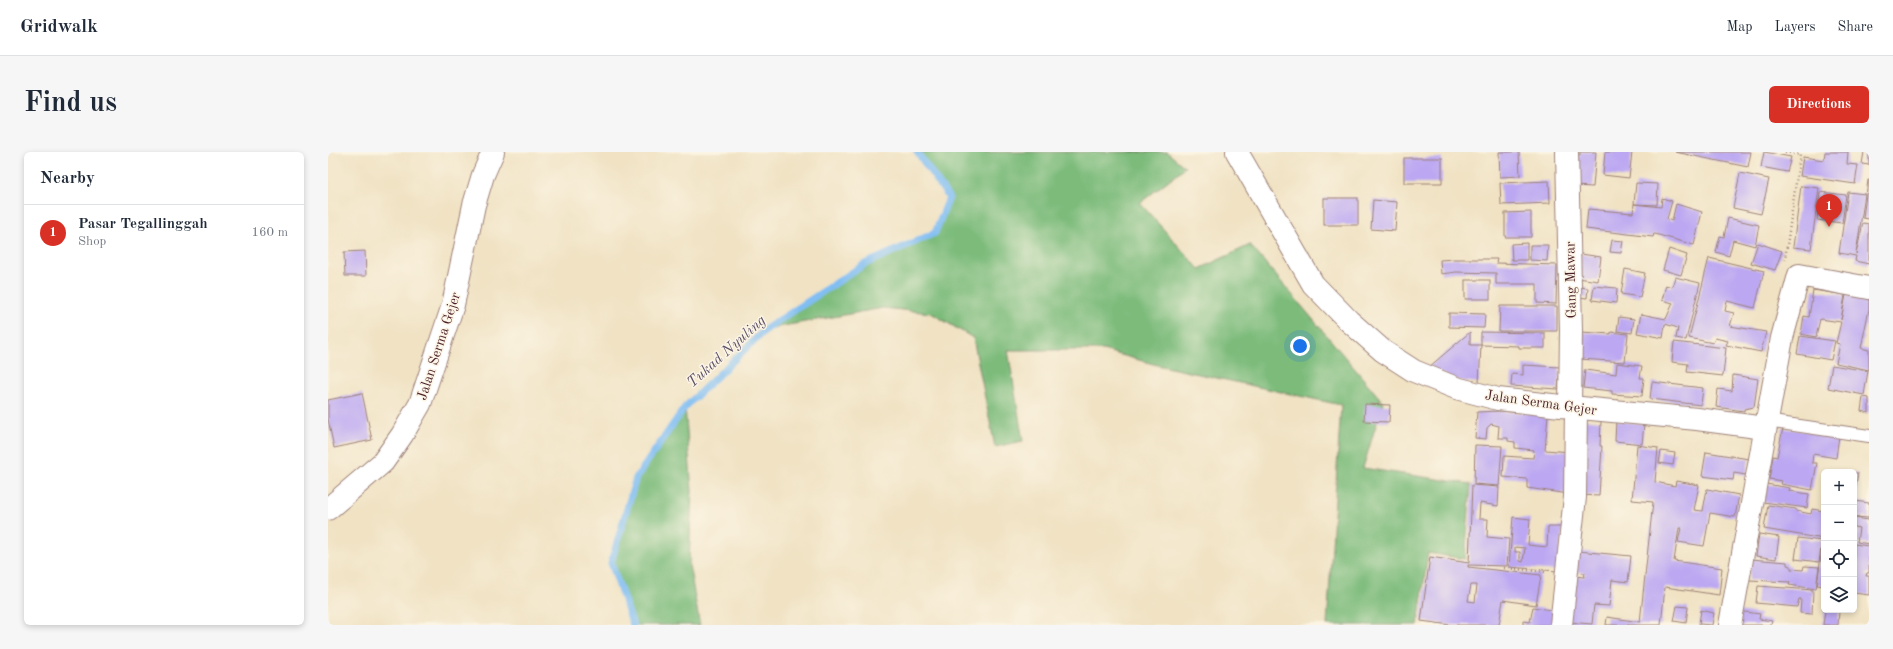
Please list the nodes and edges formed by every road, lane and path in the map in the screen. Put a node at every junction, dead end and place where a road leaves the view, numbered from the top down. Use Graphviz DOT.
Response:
graph roads {
  1 [pos="493,152"];
  2 [pos="1237,152"];
  3 [pos="1567,152"];
  4 [pos="1785,152"];
  5 [pos="1799,275"];
  6 [pos="1869,288"];
  7 [pos="1573,407"];
  8 [pos="1766,424"];
  9 [pos="1869,436"];
  10 [pos="328,509"];
  11 [pos="1504,568"];
  12 [pos="1568,574"];
  13 [pos="1561,625"];
  14 [pos="1730,625"];
  1 -- 10 [label="street, Jalan Serma Gejer"];
  2 -- 7 [label="street, Jalan Serma Gejer"];
  3 -- 7 [label="street, Gang Mawar"];
  4 -- 5 [label="path"];
  5 -- 6 [label="street"];
  5 -- 8 [label="street"];
  7 -- 8 [label="street, Jalan Serma Gejer"];
  7 -- 12 [label="street, Gang Mawar"];
  8 -- 9 [label="lane"];
  8 -- 14 [label="street"];
  11 -- 12 [label="path"];
  12 -- 13 [label="street, Gang Mawar"];
}
